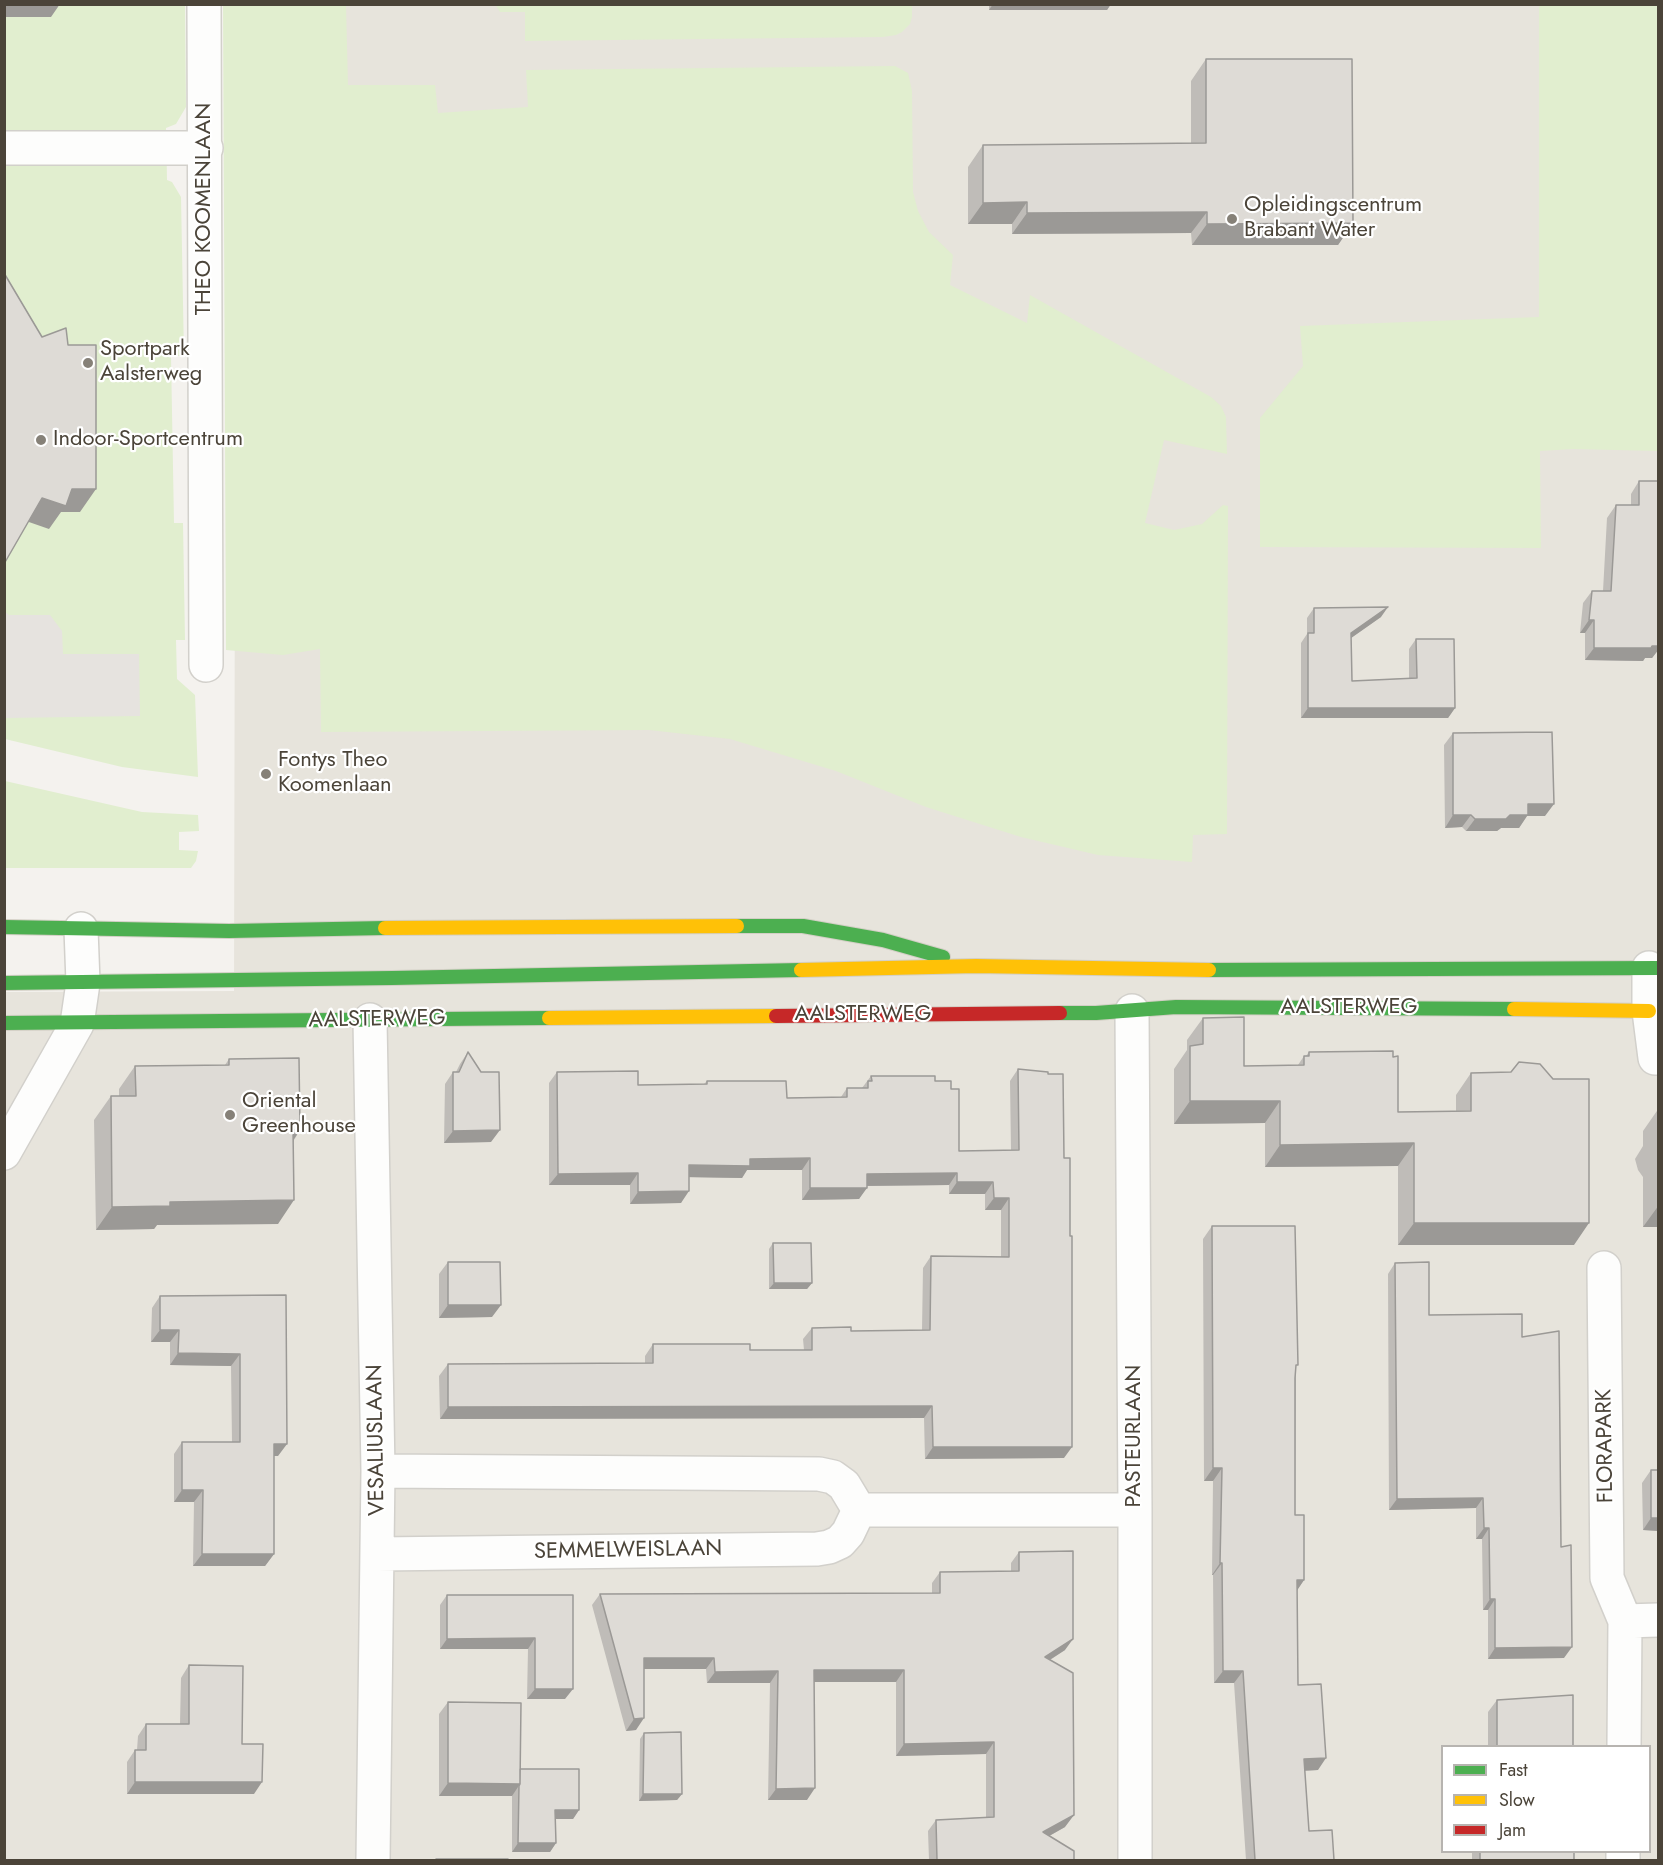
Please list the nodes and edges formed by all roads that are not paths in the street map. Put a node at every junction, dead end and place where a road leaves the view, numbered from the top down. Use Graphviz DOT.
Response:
graph roads {
  1 [pos="204,4"];
  2 [pos="4,148"];
  3 [pos="206,148"];
  4 [pos="206,665"];
  5 [pos="4,927"];
  6 [pos="81,929"];
  7 [pos="976,966"];
  8 [pos="1654,968"];
  9 [pos="4,983"];
  10 [pos="83,983"];
  11 [pos="1132,1011"];
  12 [pos="1649,1011"];
  13 [pos="370,1020"];
  14 [pos="4,1023"];
  15 [pos="77,1024"];
  16 [pos="1659,1058"];
  17 [pos="4,1153"];
  18 [pos="1604,1268"];
  19 [pos="378,1471"];
  20 [pos="859,1510"];
  21 [pos="1135,1510"];
  22 [pos="377,1554"];
  23 [pos="1659,1620"];
  24 [pos="1625,1621"];
  25 [pos="1624,1745"];
  26 [pos="373,1860"];
  27 [pos="1135,1860"];
  1 -- 3 [label="street, THEO KOOMENLAAN"];
  2 -- 3 [label="street"];
  3 -- 4 [label="street, THEO KOOMENLAAN"];
  5 -- 6 [label="main road, AALSTERWEG"];
  6 -- 7 [label="main road, AALSTERWEG"];
  6 -- 10 [label="street"];
  7 -- 8 [label="main road, AALSTERWEG"];
  7 -- 10 [label="main road, AALSTERWEG"];
  8 -- 12 [label="street"];
  9 -- 10 [label="main road, AALSTERWEG"];
  10 -- 15 [label="street"];
  11 -- 12 [label="main road, AALSTERWEG"];
  11 -- 13 [label="main road, AALSTERWEG"];
  11 -- 21 [label="street, PASTEURLAAN"];
  12 -- 16 [label="street"];
  13 -- 15 [label="main road, AALSTERWEG"];
  13 -- 19 [label="street, VESALIUSLAAN"];
  14 -- 15 [label="main road, AALSTERWEG"];
  15 -- 17 [label="street"];
  18 -- 24 [label="street, FLORAPARK"];
  19 -- 20 [label="street"];
  19 -- 22 [label="street, VESALIUSLAAN"];
  20 -- 21 [label="street"];
  20 -- 22 [label="street, SEMMELWEISLAAN"];
  21 -- 27 [label="street, PASTEURLAAN"];
  22 -- 26 [label="street, VESALIUSLAAN"];
  23 -- 24 [label="street"];
  24 -- 25 [label="street, FLORAPARK"];
}
